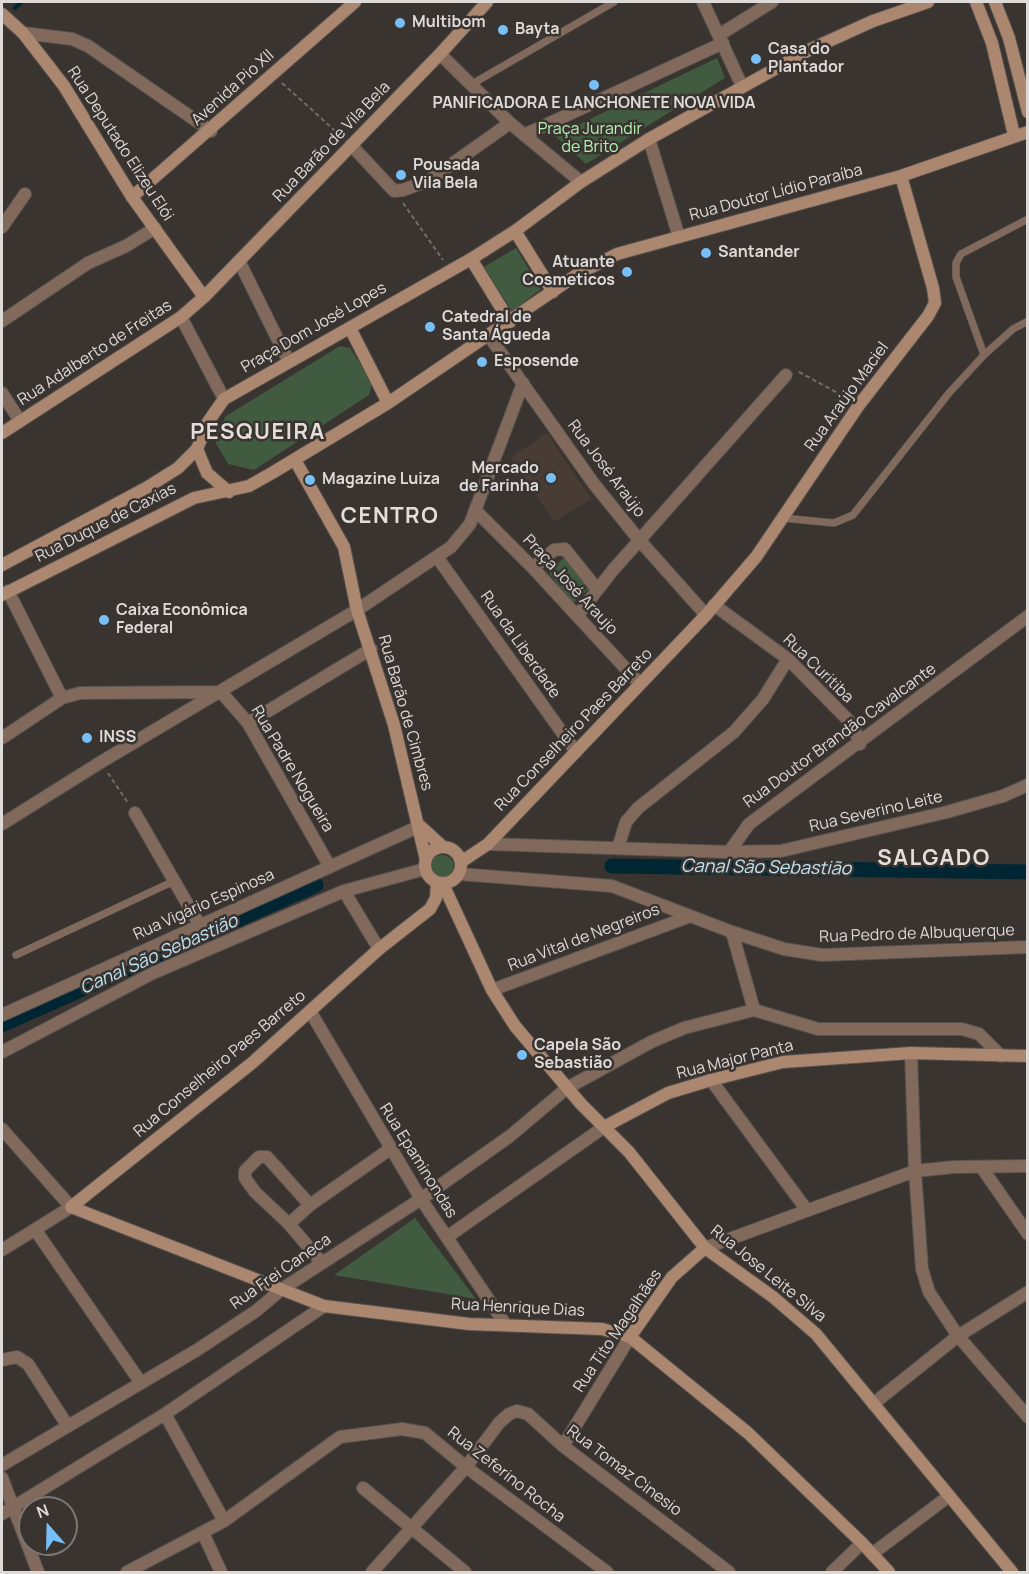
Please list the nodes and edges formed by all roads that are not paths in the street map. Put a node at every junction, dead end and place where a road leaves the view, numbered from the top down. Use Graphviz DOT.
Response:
graph roads {
  1 [pos="355,2"];
  2 [pos="614,2"];
  3 [pos="703,2"];
  4 [pos="772,2"];
  5 [pos="928,2"];
  6 [pos="976,2"];
  7 [pos="995,2"];
  8 [pos="484,4"];
  9 [pos="2,14"];
  10 [pos="24,33"];
  11 [pos="721,39"];
  12 [pos="440,54"];
  13 [pos="472,84"];
  14 [pos="742,86"];
  15 [pos="1028,112"];
  16 [pos="510,123"];
  17 [pos="211,131"];
  18 [pos="1028,132"];
  19 [pos="524,135"];
  20 [pos="1014,135"];
  21 [pos="649,139"];
  22 [pos="351,145"];
  23 [pos="901,176"];
  24 [pos="581,182"];
  25 [pos="25,194"];
  26 [pos="132,197"];
  27 [pos="1028,219"];
  28 [pos="2,227"];
  29 [pos="155,228"];
  30 [pos="515,231"];
  31 [pos="679,237"];
  32 [pos="471,259"];
  33 [pos="239,261"];
  34 [pos="553,292"];
  35 [pos="204,297"];
  36 [pos="181,317"];
  37 [pos="2,321"];
  38 [pos="1028,321"];
  39 [pos="510,322"];
  40 [pos="350,328"];
  41 [pos="489,336"];
  42 [pos="984,355"];
  43 [pos="289,362"];
  44 [pos="786,375"];
  45 [pos="523,383"];
  46 [pos="2,393"];
  47 [pos="224,399"];
  48 [pos="388,403"];
  49 [pos="20,421"];
  50 [pos="2,433"];
  51 [pos="197,449"];
  52 [pos="295,460"];
  53 [pos="229,492"];
  54 [pos="475,510"];
  55 [pos="783,518"];
  56 [pos="640,541"];
  57 [pos="437,556"];
  58 [pos="2,566"];
  59 [pos="533,568"];
  60 [pos="597,589"];
  61 [pos="4,593"];
  62 [pos="357,610"];
  63 [pos="710,610"];
  64 [pos="577,616"];
  65 [pos="1028,616"];
  66 [pos="371,649"];
  67 [pos="788,659"];
  68 [pos="640,684"];
  69 [pos="221,692"];
  70 [pos="62,698"];
  71 [pos="248,723"];
  72 [pos="2,738"];
  73 [pos="860,744"];
  74 [pos="576,752"];
  75 [pos="1028,785"];
  76 [pos="135,813"];
  77 [pos="2,824"];
  78 [pos="420,826"];
  79 [pos="488,844"];
  80 [pos="442,847"];
  81 [pos="618,848"];
  82 [pos="729,852"];
  83 [pos="425,864"];
  84 [pos="330,867"];
  85 [pos="460,868"];
  86 [pos="174,881"];
  87 [pos="440,883"];
  88 [pos="344,891"];
  89 [pos="688,917"];
  90 [pos="199,924"];
  91 [pos="732,932"];
  92 [pos="1028,947"];
  93 [pos="379,949"];
  94 [pos="16,955"];
  95 [pos="492,990"];
  96 [pos="310,1011"];
  97 [pos="754,1011"];
  98 [pos="2,1015"];
  99 [pos="2,1052"];
  100 [pos="911,1053"];
  101 [pos="1001,1056"];
  102 [pos="1028,1056"];
  103 [pos="711,1080"];
  104 [pos="567,1088"];
  105 [pos="604,1127"];
  106 [pos="2,1129"];
  107 [pos="390,1149"];
  108 [pos="1028,1166"];
  109 [pos="982,1168"];
  110 [pos="915,1171"];
  111 [pos="421,1199"];
  112 [pos="310,1205"];
  113 [pos="71,1207"];
  114 [pos="806,1209"];
  115 [pos="289,1224"];
  116 [pos="36,1231"];
  117 [pos="1028,1234"];
  118 [pos="447,1237"];
  119 [pos="705,1248"];
  120 [pos="2,1250"];
  121 [pos="322,1263"];
  122 [pos="282,1289"];
  123 [pos="1028,1292"];
  124 [pos="324,1305"];
  125 [pos="505,1324"];
  126 [pos="958,1335"];
  127 [pos="630,1337"];
  128 [pos="2,1360"];
  129 [pos="141,1383"];
  130 [pos="873,1404"];
  131 [pos="165,1414"];
  132 [pos="1028,1417"];
  133 [pos="68,1425"];
  134 [pos="563,1446"];
  135 [pos="2,1465"];
  136 [pos="466,1467"];
  137 [pos="2,1478"];
  138 [pos="363,1488"];
  139 [pos="949,1496"];
  140 [pos="6,1511"];
  141 [pos="224,1521"];
  142 [pos="410,1529"];
  143 [pos="203,1533"];
  144 [pos="862,1543"];
  145 [pos="872,1554"];
  146 [pos="38,1572"];
  147 [pos="127,1572"];
  148 [pos="221,1572"];
  149 [pos="372,1572"];
  150 [pos="465,1572"];
  151 [pos="607,1572"];
  152 [pos="729,1572"];
  153 [pos="832,1572"];
  154 [pos="889,1572"];
  155 [pos="1012,1572"];
  1 -- 17 [label="main road, Avenida Pio XII"];
  2 -- 13 [label="lane"];
  3 -- 11 [label="street"];
  4 -- 11 [label="street"];
  5 -- 14 [label="main road"];
  6 -- 20 [label="main road"];
  7 -- 15 [label="main road"];
  8 -- 12 [label="main road, Rua Barão de Vila Bela"];
  9 -- 10 [label="main road, Rua Deputado Elizeu Elói"];
  10 -- 17 [label="street"];
  10 -- 26 [label="main road, Rua Deputado Elizeu Elói"];
  11 -- 14 [label="street"];
  11 -- 19 [label="street"];
  12 -- 13 [label="street"];
  12 -- 22 [label="main road, Rua Barão de Vila Bela"];
  13 -- 16 [label="street"];
  14 -- 21 [label="main road"];
  16 -- 19 [label="street"];
  16 -- 22 [label="street"];
  17 -- 26 [label="main road, Avenida Pio XII"];
  18 -- 20 [label="main road, Rua Doutor Lídio Paraíba"];
  19 -- 24 [label="street"];
  20 -- 23 [label="main road, Rua Doutor Lídio Paraíba"];
  21 -- 24 [label="main road"];
  21 -- 31 [label="street"];
  22 -- 33 [label="main road, Rua Barão de Vila Bela"];
  23 -- 31 [label="main road, Rua Doutor Lídio Paraíba"];
  23 -- 55 [label="main road, Rua Araújo Maciel"];
  24 -- 30 [label="main road, Praça Dom José Lopes"];
  25 -- 28 [label="street"];
  26 -- 29 [label="main road, Rua Deputado Elizeu Elói"];
  27 -- 42 [label="lane"];
  29 -- 35 [label="main road, Rua Deputado Elizeu Elói"];
  29 -- 37 [label="street"];
  30 -- 32 [label="main road, Praça Dom José Lopes"];
  30 -- 34 [label="main road"];
  31 -- 34 [label="main road, Rua Doutor Lídio Paraíba"];
  32 -- 39 [label="main road"];
  32 -- 40 [label="main road, Praça Dom José Lopes"];
  33 -- 35 [label="main road, Rua Barão de Vila Bela"];
  33 -- 43 [label="street"];
  34 -- 39 [label="main road, Rua Doutor Lídio Paraíba"];
  35 -- 36 [label="main road, Rua Adalberto de Freitas"];
  36 -- 47 [label="street"];
  36 -- 49 [label="main road, Rua Adalberto de Freitas"];
  38 -- 42 [label="lane"];
  39 -- 41 [label="main road"];
  40 -- 43 [label="main road, Praça Dom José Lopes"];
  40 -- 48 [label="main road"];
  41 -- 45 [label="street, Rua José Araújo"];
  41 -- 48 [label="main road"];
  42 -- 55 [label="lane"];
  43 -- 47 [label="main road, Praça Dom José Lopes"];
  44 -- 56 [label="street"];
  45 -- 54 [label="street"];
  45 -- 56 [label="street, Rua José Araújo"];
  46 -- 49 [label="street"];
  47 -- 51 [label="main road, Praça Dom José Lopes"];
  48 -- 52 [label="main road"];
  49 -- 50 [label="main road, Rua Adalberto de Freitas"];
  51 -- 53 [label="main road"];
  51 -- 58 [label="main road, Rua Duque de Caxias"];
  52 -- 53 [label="main road"];
  52 -- 62 [label="main road, Rua Barão de Cimbres"];
  53 -- 61 [label="main road, Rua Duque de Caxias"];
  54 -- 57 [label="street"];
  54 -- 59 [label="street, Praça José Araujo"];
  55 -- 63 [label="main road, Rua Araújo Maciel"];
  56 -- 60 [label="street"];
  56 -- 63 [label="street, Rua José Araújo"];
  57 -- 62 [label="street"];
  57 -- 74 [label="street, Rua da Liberdade"];
  59 -- 60 [label="street"];
  59 -- 64 [label="street, Praça José Araujo"];
  60 -- 64 [label="street"];
  61 -- 70 [label="street"];
  62 -- 66 [label="main road, Rua Barão de Cimbres"];
  62 -- 69 [label="street"];
  63 -- 67 [label="street, Rua Curitiba"];
  63 -- 68 [label="main road, Rua Conselheiro Paes Barreto"];
  64 -- 68 [label="street, Praça José Araujo"];
  65 -- 73 [label="street, Rua Doutor Brandão Cavalcante"];
  66 -- 71 [label="street"];
  66 -- 78 [label="main road, Rua Barão de Cimbres"];
  67 -- 73 [label="street, Rua Curitiba"];
  67 -- 81 [label="street"];
  68 -- 74 [label="main road, Rua Conselheiro Paes Barreto"];
  69 -- 70 [label="street"];
  69 -- 71 [label="street, Rua Padre Nogueira"];
  69 -- 77 [label="street"];
  70 -- 72 [label="street"];
  71 -- 84 [label="street, Rua Padre Nogueira"];
  73 -- 82 [label="street, Rua Doutor Brandão Cavalcante"];
  74 -- 79 [label="main road, Rua Conselheiro Paes Barreto"];
  75 -- 82 [label="street, Rua Severino Leite"];
  76 -- 86 [label="street"];
  78 -- 80 [label="main road"];
  78 -- 83 [label="main road, Rua Barão de Cimbres"];
  78 -- 84 [label="street, Rua Vigário Espinosa"];
  79 -- 81 [label="street"];
  79 -- 85 [label="main road, Rua Conselheiro Paes Barreto"];
  80 -- 83 [label="main road"];
  80 -- 85 [label="main road"];
  81 -- 82 [label="street"];
  83 -- 87 [label="main road"];
  83 -- 88 [label="street"];
  84 -- 90 [label="street, Rua Vigário Espinosa"];
  85 -- 87 [label="main road"];
  85 -- 89 [label="street, Rua Pedro de Albuquerque"];
  86 -- 90 [label="street"];
  86 -- 94 [label="lane"];
  87 -- 93 [label="main road, Rua Conselheiro Paes Barreto"];
  87 -- 95 [label="main road, Rua Jose Leite Silva"];
  88 -- 93 [label="street"];
  88 -- 99 [label="street"];
  89 -- 91 [label="street, Rua Pedro de Albuquerque"];
  89 -- 95 [label="street, Rua Vital de Negreiros"];
  90 -- 98 [label="street, Rua Vigário Espinosa"];
  91 -- 92 [label="street, Rua Pedro de Albuquerque"];
  91 -- 97 [label="street"];
  93 -- 96 [label="main road, Rua Conselheiro Paes Barreto"];
  95 -- 104 [label="main road, Rua Jose Leite Silva"];
  96 -- 107 [label="street, Rua Epaminondas"];
  96 -- 113 [label="main road, Rua Conselheiro Paes Barreto"];
  97 -- 101 [label="street, Rua Major Panta"];
  97 -- 104 [label="street, Rua Major Panta"];
  100 -- 101 [label="main road, Rua Major Panta"];
  100 -- 103 [label="main road, Rua Major Panta"];
  100 -- 110 [label="street"];
  101 -- 102 [label="main road, Rua Major Panta"];
  103 -- 105 [label="main road, Rua Major Panta"];
  103 -- 114 [label="street"];
  104 -- 105 [label="main road, Rua Jose Leite Silva"];
  104 -- 111 [label="street, Rua Frei Caneca"];
  105 -- 118 [label="street, Rua Major Panta"];
  105 -- 119 [label="main road, Rua Jose Leite Silva"];
  106 -- 113 [label="street"];
  107 -- 111 [label="street, Rua Epaminondas"];
  107 -- 112 [label="street"];
  108 -- 109 [label="street, Rua Tito Magalhães"];
  109 -- 110 [label="street, Rua Tito Magalhães"];
  109 -- 117 [label="street"];
  110 -- 114 [label="street, Rua Tito Magalhães"];
  110 -- 126 [label="street"];
  111 -- 118 [label="street, Rua Epaminondas"];
  111 -- 121 [label="street, Rua Frei Caneca"];
  112 -- 115 [label="street"];
  112 -- 115 [label="street"];
  113 -- 116 [label="street, Rua Conselheiro Paes Barreto"];
  113 -- 122 [label="main road, Rua Henrique Dias"];
  114 -- 119 [label="street, Rua Tito Magalhães"];
  115 -- 121 [label="street"];
  116 -- 120 [label="street, Rua Conselheiro Paes Barreto"];
  116 -- 129 [label="street"];
  118 -- 125 [label="street, Rua Epaminondas"];
  119 -- 127 [label="main road, Rua Tito Magalhães"];
  119 -- 130 [label="main road, Rua Jose Leite Silva"];
  121 -- 122 [label="street, Rua Frei Caneca"];
  122 -- 124 [label="main road, Rua Henrique Dias"];
  122 -- 129 [label="street, Rua Frei Caneca"];
  123 -- 126 [label="street"];
  124 -- 125 [label="main road, Rua Henrique Dias"];
  124 -- 131 [label="street"];
  125 -- 127 [label="main road, Rua Henrique Dias"];
  126 -- 130 [label="street"];
  126 -- 132 [label="street"];
  127 -- 134 [label="street, Rua Tito Magalhães"];
  127 -- 144 [label="main road, Rua Henrique Dias"];
  128 -- 133 [label="street"];
  129 -- 133 [label="street, Rua Frei Caneca"];
  130 -- 139 [label="main road, Rua Jose Leite Silva"];
  131 -- 140 [label="street"];
  131 -- 141 [label="street"];
  133 -- 135 [label="street, Rua Frei Caneca"];
  134 -- 136 [label="street, Rua Tomaz Cinesio"];
  134 -- 152 [label="street, Rua Tomaz Cinesio"];
  136 -- 141 [label="street, Rua Zeferino Rocha"];
  136 -- 142 [label="street"];
  136 -- 151 [label="street, Rua Zeferino Rocha"];
  137 -- 140 [label="street"];
  138 -- 142 [label="street"];
  139 -- 145 [label="street"];
  139 -- 155 [label="main road, Rua Jose Leite Silva"];
  140 -- 146 [label="street"];
  141 -- 143 [label="street"];
  142 -- 149 [label="street"];
  142 -- 150 [label="street"];
  143 -- 147 [label="street"];
  143 -- 148 [label="street"];
  144 -- 145 [label="main road, Rua Henrique Dias"];
  144 -- 153 [label="street"];
  145 -- 154 [label="main road, Rua Henrique Dias"];
}
